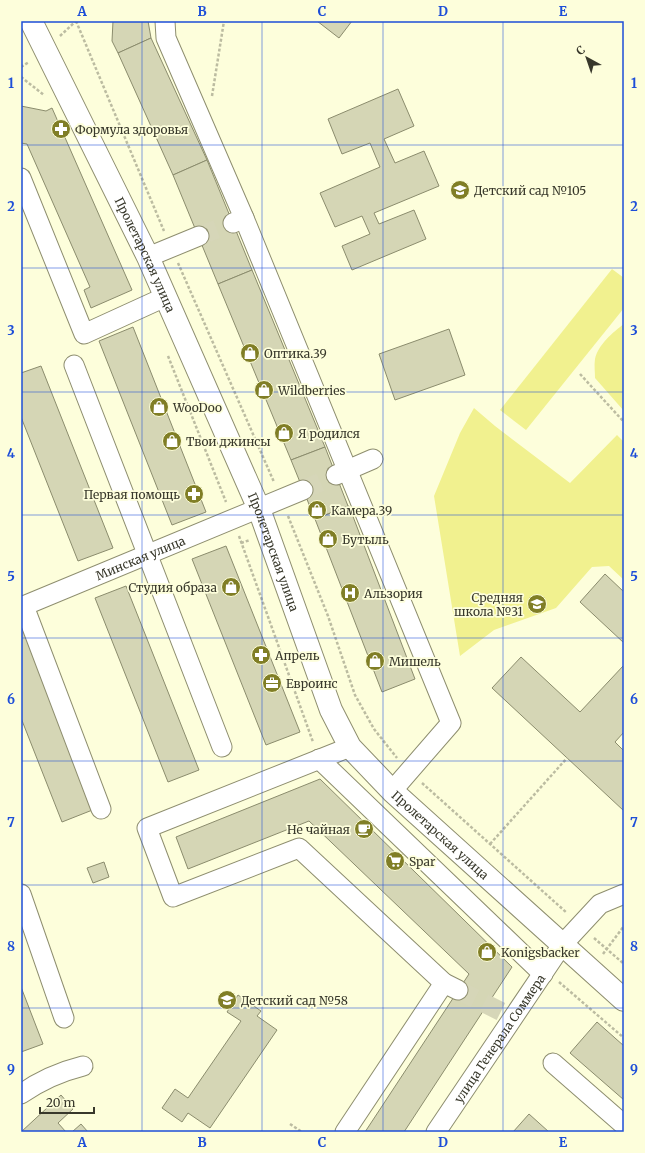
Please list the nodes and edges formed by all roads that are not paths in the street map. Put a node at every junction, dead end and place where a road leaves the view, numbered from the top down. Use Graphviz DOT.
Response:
graph roads {
  1 [pos="165,21"];
  2 [pos="31,27"];
  3 [pos="21,178"];
  4 [pos="199,236"];
  5 [pos="148,257"];
  6 [pos="166,297"];
  7 [pos="74,365"];
  8 [pos="373,459"];
  9 [pos="342,473"];
  10 [pos="303,490"];
  11 [pos="259,510"];
  12 [pos="149,554"];
  13 [pos="22,606"];
  14 [pos="222,747"];
  15 [pos="350,747"];
  16 [pos="319,759"];
  17 [pos="392,791"];
  18 [pos="101,809"];
  19 [pos="21,894"];
  20 [pos="624,894"];
  21 [pos="562,945"];
  22 [pos="544,971"];
  23 [pos="624,1000"];
  24 [pos="64,1018"];
  25 [pos="553,1063"];
  26 [pos="83,1066"];
  27 [pos="21,1094"];
  28 [pos="624,1125"];
  29 [pos="345,1132"];
  30 [pos="436,1132"];
  1 -- 9 [label="street"];
  2 -- 5 [label="main road, Пролетарская улица"];
  3 -- 6 [label="street"];
  4 -- 5 [label="street"];
  5 -- 6 [label="main road, Пролетарская улица"];
  6 -- 11 [label="main road, Пролетарская улица"];
  7 -- 12 [label="street"];
  8 -- 9 [label="street"];
  9 -- 17 [label="street"];
  10 -- 11 [label="street, Минская улица"];
  11 -- 12 [label="street, Минская улица"];
  11 -- 15 [label="main road, Пролетарская улица"];
  12 -- 13 [label="street, Минская улица"];
  12 -- 14 [label="street"];
  13 -- 18 [label="street"];
  15 -- 16 [label="street"];
  15 -- 17 [label="main road, Пролетарская улица"];
  16 -- 22 [label="street"];
  16 -- 29 [label="street"];
  17 -- 21 [label="main road, Пролетарская улица"];
  19 -- 24 [label="street"];
  20 -- 21 [label="street, улица Генерала Соммера"];
  21 -- 22 [label="street, улица Генерала Соммера"];
  21 -- 23 [label="main road, Пролетарская улица"];
  22 -- 30 [label="street, улица Генерала Соммера"];
  25 -- 28 [label="street"];
  26 -- 27 [label="street"];
}
